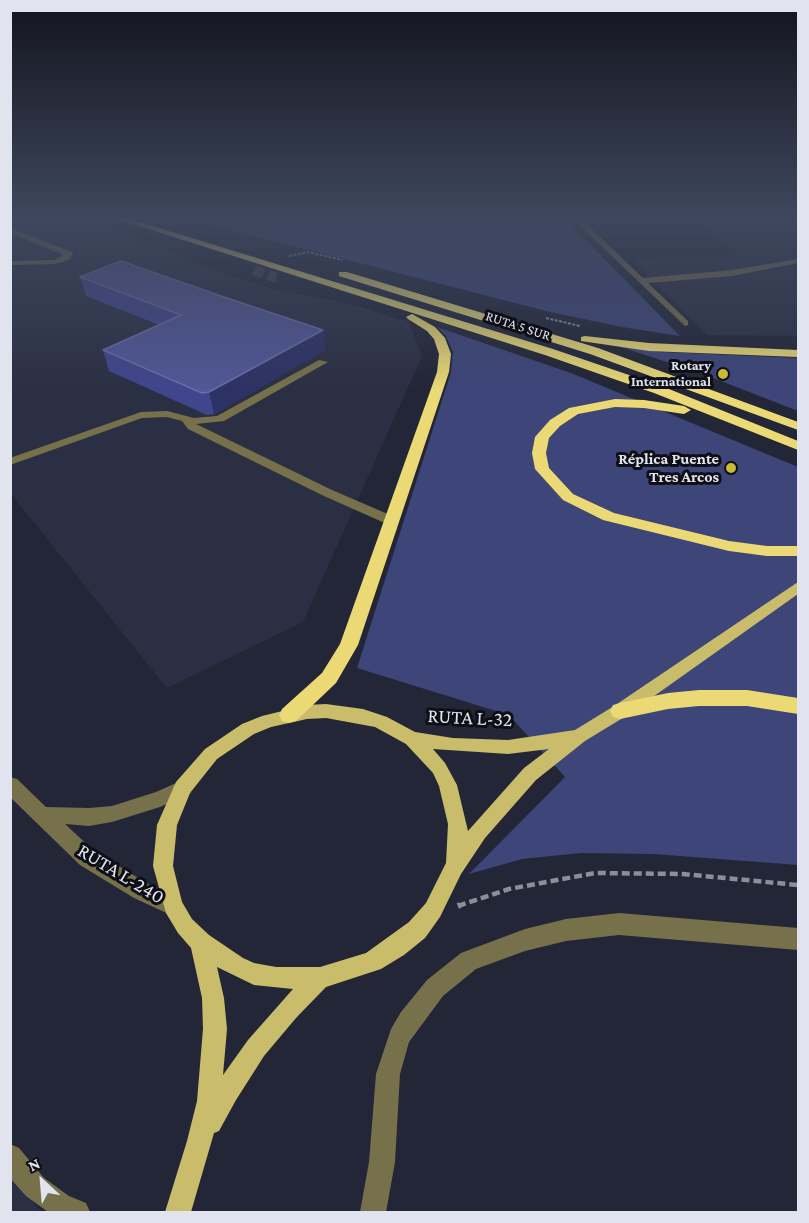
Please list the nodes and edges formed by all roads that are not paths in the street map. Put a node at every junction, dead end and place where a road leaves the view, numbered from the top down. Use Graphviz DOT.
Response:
graph roads {
  1 [pos="317,276"];
  2 [pos="349,276"];
  3 [pos="637,276"];
  4 [pos="697,276"];
  5 [pos="276,278"];
  6 [pos="642,281"];
  7 [pos="412,317"];
  8 [pos="685,324"];
  9 [pos="516,326"];
  10 [pos="798,354"];
  11 [pos="323,362"];
  12 [pos="684,410"];
  13 [pos="186,420"];
  14 [pos="798,426"];
  15 [pos="798,446"];
  16 [pos="798,458"];
  17 [pos="10,462"];
  18 [pos="392,521"];
  19 [pos="798,551"];
  20 [pos="798,587"];
  21 [pos="798,706"];
  22 [pos="620,711"];
  23 [pos="289,715"];
  24 [pos="579,736"];
  25 [pos="412,739"];
  26 [pos="10,785"];
  27 [pos="183,788"];
  28 [pos="45,815"];
  29 [pos="454,867"];
  30 [pos="173,906"];
  31 [pos="798,939"];
  32 [pos="201,944"];
  33 [pos="320,978"];
  34 [pos="200,1141"];
  35 [pos="10,1157"];
  36 [pos="77,1212"];
  37 [pos="178,1212"];
  38 [pos="373,1212"];
  1 -- 15 [label="highway, RUTA 5 SUR"];
  2 -- 9 [label="highway, RUTA 5 SUR"];
  3 -- 6 [label="street"];
  4 -- 6 [label="street"];
  5 -- 7 [label="highway"];
  6 -- 8 [label="street"];
  7 -- 12 [label="highway"];
  7 -- 18 [label="highway"];
  9 -- 10 [label="highway"];
  9 -- 14 [label="highway, RUTA 5 SUR"];
  11 -- 13 [label="street"];
  12 -- 16 [label="highway"];
  12 -- 19 [label="highway"];
  13 -- 17 [label="street"];
  13 -- 18 [label="street"];
  18 -- 23 [label="highway"];
  20 -- 22 [label="main road, RUTA L-32"];
  21 -- 22 [label="highway"];
  22 -- 24 [label="main road, RUTA L-32"];
  23 -- 25 [label="main road, RUTA L-32"];
  23 -- 27 [label="main road, RUTA L-32"];
  24 -- 25 [label="main road, RUTA L-32"];
  24 -- 29 [label="main road, RUTA L-32"];
  25 -- 29 [label="main road"];
  26 -- 28 [label="street, RUTA L-240"];
  27 -- 28 [label="street, RUTA L-240"];
  27 -- 30 [label="main road, RUTA L-32"];
  28 -- 30 [label="street, RUTA L-240"];
  29 -- 33 [label="main road, RUTA L-32"];
  30 -- 32 [label="main road, RUTA L-32"];
  31 -- 38 [label="street"];
  32 -- 33 [label="main road"];
  32 -- 34 [label="main road, RUTA L-32"];
  33 -- 34 [label="main road, RUTA L-32"];
  34 -- 37 [label="main road, RUTA L-32"];
  35 -- 36 [label="street"];
}
